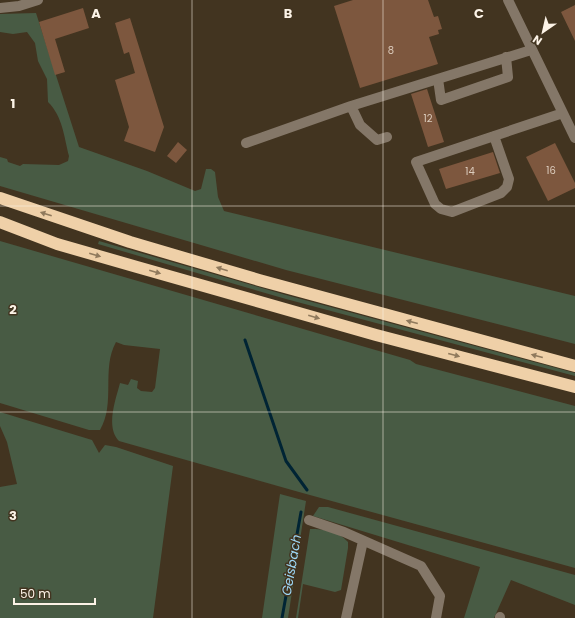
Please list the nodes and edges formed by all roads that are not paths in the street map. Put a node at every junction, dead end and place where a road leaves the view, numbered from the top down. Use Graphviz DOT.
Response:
graph roads {
  1 [pos="38,0"];
  2 [pos="508,0"];
  3 [pos="0,8"];
  4 [pos="531,50"];
  5 [pos="506,57"];
  6 [pos="438,79"];
  7 [pos="351,106"];
  8 [pos="563,113"];
  9 [pos="494,136"];
  10 [pos="388,137"];
  11 [pos="575,138"];
  12 [pos="246,143"];
  13 [pos="0,198"];
  14 [pos="0,222"];
  15 [pos="575,366"];
  16 [pos="575,387"];
  17 [pos="310,520"];
  18 [pos="363,541"];
  19 [pos="346,618"];
  20 [pos="436,618"];
  1 -- 3 [label="street"];
  2 -- 4 [label="street"];
  4 -- 5 [label="street"];
  4 -- 8 [label="street"];
  5 -- 6 [label="street"];
  5 -- 6 [label="street"];
  6 -- 7 [label="street"];
  7 -- 10 [label="street"];
  7 -- 12 [label="street"];
  8 -- 9 [label="street"];
  8 -- 11 [label="street"];
  9 -- 9 [label="street"];
  15 -- 13 [label="highway, one-way"];
  14 -- 16 [label="highway, one-way"];
  17 -- 18 [label="street"];
  18 -- 19 [label="street"];
  18 -- 20 [label="street"];
}
